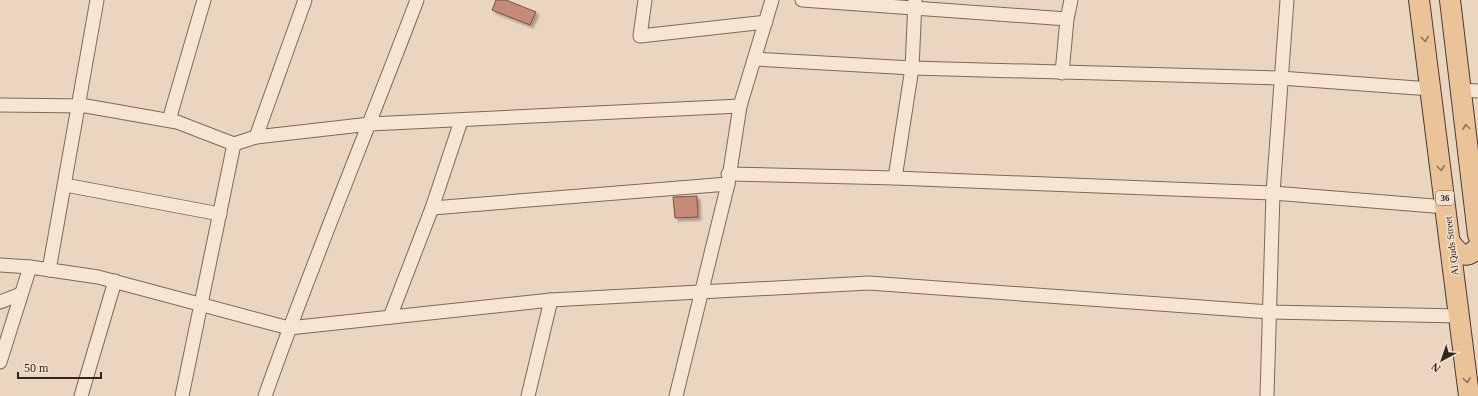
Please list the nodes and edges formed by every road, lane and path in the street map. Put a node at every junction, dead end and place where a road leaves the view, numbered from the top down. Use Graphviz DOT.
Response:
graph roads {
  1 [pos="97,0"];
  2 [pos="204,0"];
  3 [pos="305,0"];
  4 [pos="417,0"];
  5 [pos="645,0"];
  6 [pos="772,0"];
  7 [pos="802,0"];
  8 [pos="1071,0"];
  9 [pos="1287,0"];
  10 [pos="1419,0"];
  11 [pos="1450,0"];
  12 [pos="915,4"];
  13 [pos="1067,20"];
  14 [pos="766,22"];
  15 [pos="755,60"];
  16 [pos="912,68"];
  17 [pos="1062,72"];
  18 [pos="1280,78"];
  19 [pos="1431,89"];
  20 [pos="1470,91"];
  21 [pos="0,105"];
  22 [pos="79,106"];
  23 [pos="740,106"];
  24 [pos="169,120"];
  25 [pos="461,121"];
  26 [pos="370,124"];
  27 [pos="256,137"];
  28 [pos="234,144"];
  29 [pos="895,178"];
  30 [pos="728,179"];
  31 [pos="64,185"];
  32 [pos="1273,193"];
  33 [pos="1476,206"];
  34 [pos="1446,207"];
  35 [pos="432,208"];
  36 [pos="220,214"];
  37 [pos="1478,236"];
  38 [pos="1450,242"];
  39 [pos="1478,247"];
  40 [pos="1478,262"];
  41 [pos="0,265"];
  42 [pos="30,267"];
  43 [pos="49,270"];
  44 [pos="1454,271"];
  45 [pos="115,281"];
  46 [pos="703,292"];
  47 [pos="21,294"];
  48 [pos="551,300"];
  49 [pos="0,302"];
  50 [pos="202,304"];
  51 [pos="1270,312"];
  52 [pos="1459,316"];
  53 [pos="390,317"];
  54 [pos="289,328"];
  55 [pos="0,362"];
  56 [pos="81,396"];
  57 [pos="182,396"];
  58 [pos="265,396"];
  59 [pos="528,396"];
  60 [pos="676,396"];
  61 [pos="1267,396"];
  62 [pos="1469,396"];
  1 -- 22 [label="street"];
  2 -- 24 [label="street"];
  3 -- 27 [label="street"];
  4 -- 26 [label="street"];
  5 -- 14 [label="street"];
  6 -- 14 [label="street"];
  7 -- 12 [label="street"];
  8 -- 13 [label="street"];
  9 -- 18 [label="street"];
  10 -- 19 [label="main road, Al Quds Street / 36, one-way"];
  11 -- 20 [label="main road"];
  12 -- 13 [label="street"];
  12 -- 16 [label="street"];
  13 -- 17 [label="street"];
  14 -- 15 [label="street"];
  15 -- 16 [label="street"];
  15 -- 23 [label="street"];
  16 -- 17 [label="street"];
  16 -- 29 [label="street"];
  17 -- 18 [label="street"];
  18 -- 19 [label="street"];
  18 -- 32 [label="street"];
  19 -- 34 [label="main road, Al Quds Street / 36, one-way"];
  33 -- 20 [label="main road, one-way"];
  21 -- 22 [label="street"];
  22 -- 24 [label="street"];
  22 -- 31 [label="street"];
  23 -- 25 [label="street"];
  23 -- 30 [label="street"];
  24 -- 28 [label="street"];
  25 -- 26 [label="street"];
  25 -- 35 [label="street"];
  26 -- 27 [label="street"];
  26 -- 54 [label="street"];
  27 -- 28 [label="street"];
  28 -- 36 [label="street"];
  29 -- 30 [label="street"];
  29 -- 32 [label="street"];
  30 -- 35 [label="street"];
  30 -- 46 [label="street"];
  31 -- 36 [label="street"];
  31 -- 43 [label="street"];
  32 -- 34 [label="street"];
  32 -- 51 [label="street"];
  33 -- 37 [label="main road"];
  34 -- 38 [label="main road, Al Quds Street / 36"];
  35 -- 53 [label="street"];
  36 -- 50 [label="street"];
  38 -- 39 [label="main road"];
  38 -- 44 [label="main road, Al Quds Street / 36"];
  40 -- 44 [label="main road"];
  41 -- 42 [label="street"];
  42 -- 43 [label="street"];
  42 -- 47 [label="street"];
  43 -- 45 [label="street"];
  44 -- 52 [label="main road, Al Quds Street / 36"];
  45 -- 50 [label="street"];
  45 -- 56 [label="street"];
  46 -- 48 [label="street"];
  46 -- 51 [label="street"];
  46 -- 60 [label="street"];
  47 -- 49 [label="street"];
  47 -- 55 [label="street"];
  48 -- 53 [label="street"];
  48 -- 59 [label="street"];
  50 -- 54 [label="street"];
  50 -- 57 [label="street"];
  51 -- 52 [label="street"];
  51 -- 61 [label="street"];
  52 -- 62 [label="main road, Al Quds Street / 36, one-way"];
  53 -- 54 [label="street"];
  54 -- 58 [label="street"];
}
